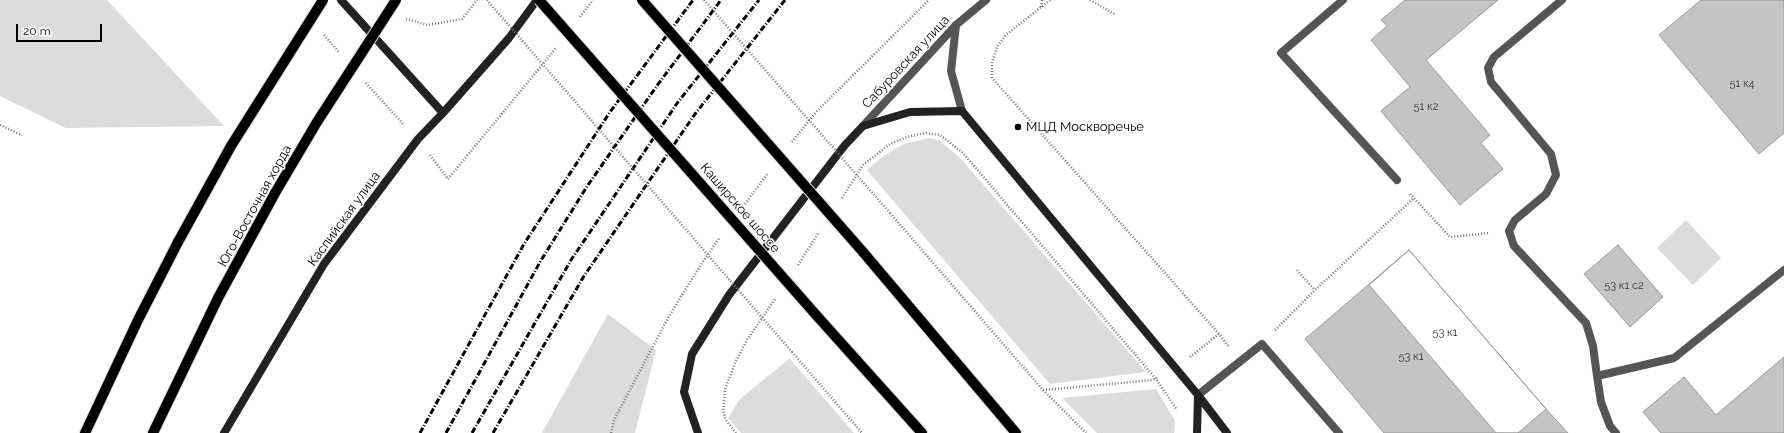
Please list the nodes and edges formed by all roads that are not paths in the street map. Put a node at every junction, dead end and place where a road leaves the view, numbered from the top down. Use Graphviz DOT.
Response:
graph roads {
  1 [pos="323,0"];
  2 [pos="341,0"];
  3 [pos="396,0"];
  4 [pos="538,0"];
  5 [pos="642,0"];
  6 [pos="986,0"];
  7 [pos="1343,0"];
  8 [pos="1562,0"];
  9 [pos="956,26"];
  10 [pos="962,111"];
  11 [pos="443,113"];
  12 [pos="863,126"];
  13 [pos="1397,180"];
  14 [pos="1784,270"];
  15 [pos="1597,376"];
  16 [pos="1198,395"];
  17 [pos="85,433"];
  18 [pos="153,433"];
  19 [pos="224,433"];
  20 [pos="698,433"];
  21 [pos="922,433"];
  22 [pos="1016,433"];
  23 [pos="1197,433"];
  24 [pos="1227,433"];
  25 [pos="1338,433"];
  26 [pos="1616,433"];
  1 -- 17 [label="main road, bridge"];
  2 -- 11 [label="main road"];
  3 -- 18 [label="main road, Юго-Восточная хорда, bridge"];
  4 -- 11 [label="main road, Каспийская улица"];
  4 -- 21 [label="main road, Каширское шоссе, bridge"];
  5 -- 22 [label="main road, bridge"];
  6 -- 9 [label="street, Сабуровская улица"];
  7 -- 13 [label="street"];
  8 -- 15 [label="street"];
  9 -- 10 [label="street"];
  9 -- 12 [label="street, Сабуровская улица"];
  10 -- 12 [label="main road"];
  10 -- 16 [label="main road"];
  11 -- 19 [label="main road, Каспийская улица"];
  12 -- 20 [label="main road"];
  14 -- 15 [label="street"];
  15 -- 26 [label="street"];
  16 -- 23 [label="main road"];
  16 -- 24 [label="main road"];
  16 -- 25 [label="street"];
}
